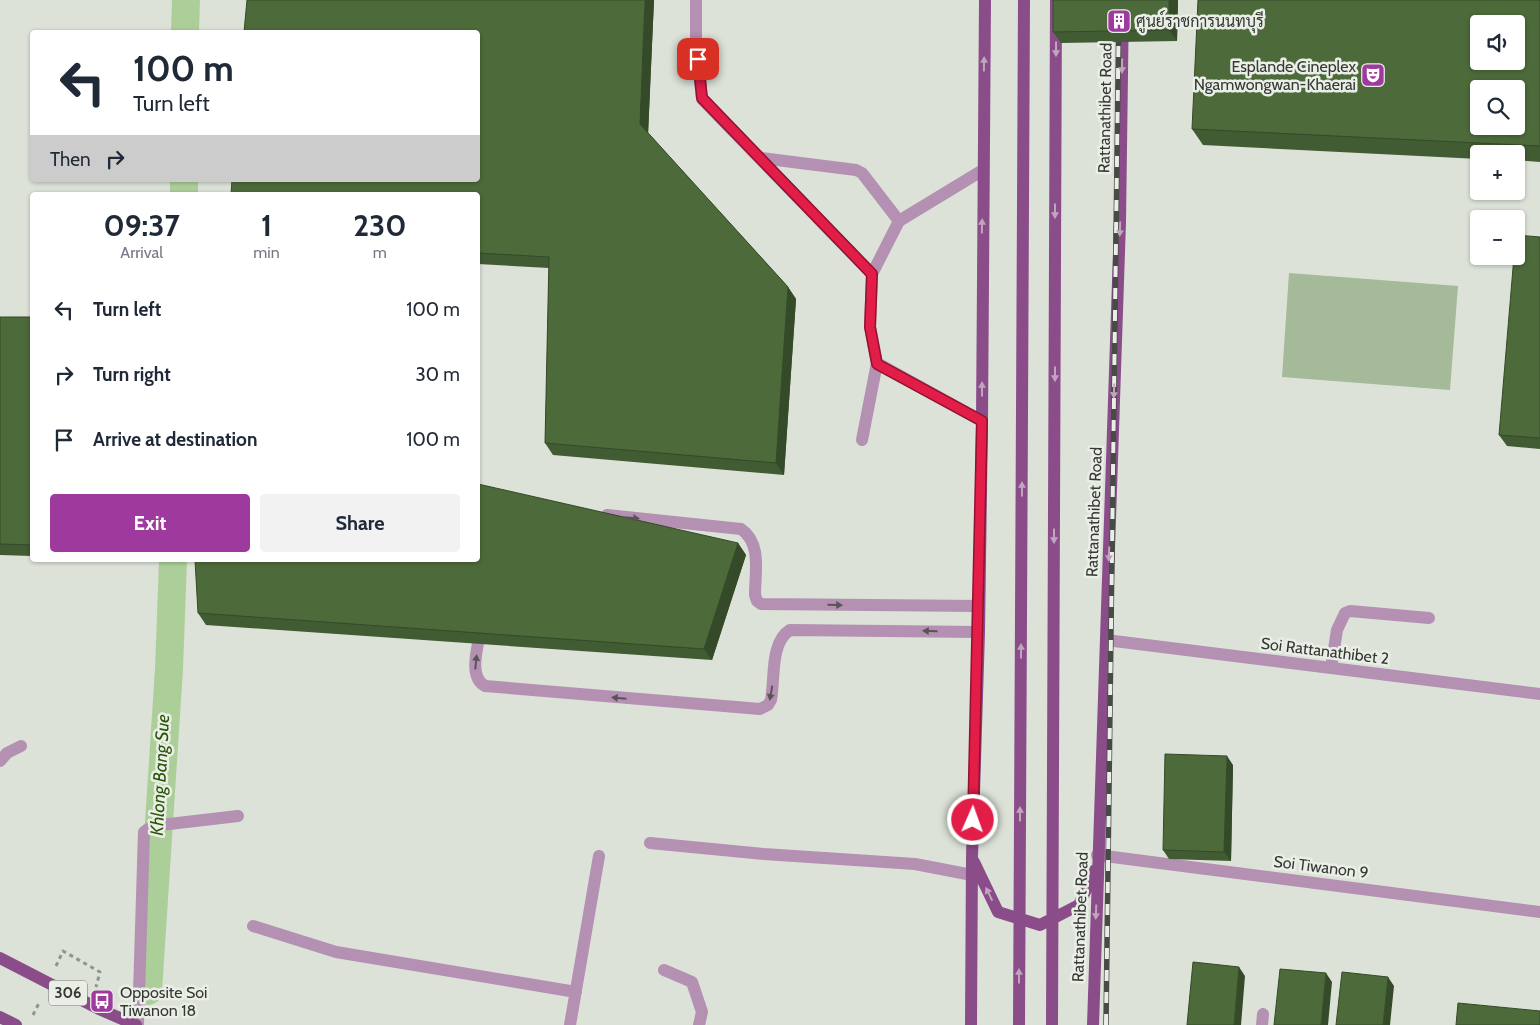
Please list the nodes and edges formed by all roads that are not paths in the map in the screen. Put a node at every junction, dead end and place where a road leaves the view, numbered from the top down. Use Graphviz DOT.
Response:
graph roads {
  1 [pos="696,0"];
  2 [pos="985,0"];
  3 [pos="1024,0"];
  4 [pos="1056,0"];
  5 [pos="1123,0"];
  6 [pos="761,158"];
  7 [pos="983,170"];
  8 [pos="899,221"];
  9 [pos="872,274"];
  10 [pos="877,364"];
  11 [pos="982,421"];
  12 [pos="862,440"];
  13 [pos="594,514"];
  14 [pos="979,606"];
  15 [pos="482,615"];
  16 [pos="1430,618"];
  17 [pos="978,632"];
  18 [pos="1106,640"];
  19 [pos="1331,668"];
  20 [pos="1540,694"];
  21 [pos="21,746"];
  22 [pos="0,761"];
  23 [pos="238,816"];
  24 [pos="650,843"];
  25 [pos="598,856"];
  26 [pos="972,857"];
  27 [pos="1097,859"];
  28 [pos="972,875"];
  29 [pos="1540,912"];
  30 [pos="253,926"];
  31 [pos="0,958"];
  32 [pos="664,970"];
  33 [pos="576,992"];
  34 [pos="0,1017"];
  35 [pos="16,1025"];
  36 [pos="137,1025"];
  37 [pos="570,1025"];
  38 [pos="699,1025"];
  39 [pos="971,1025"];
  40 [pos="1019,1025"];
  41 [pos="1052,1025"];
  42 [pos="1093,1025"];
  1 -- 6 [label="street"];
  7 -- 2 [label="main road, one-way"];
  40 -- 3 [label="main road, one-way"];
  4 -- 41 [label="main road, Rattanathibet Road, one-way"];
  5 -- 18 [label="main road, Rattanathibet Road, one-way"];
  6 -- 8 [label="street"];
  6 -- 9 [label="street"];
  7 -- 8 [label="street"];
  11 -- 7 [label="main road, one-way"];
  8 -- 9 [label="street"];
  9 -- 10 [label="street"];
  10 -- 11 [label="street"];
  10 -- 12 [label="street"];
  11 -- 14 [label="main road"];
  13 -- 14 [label="street, one-way"];
  14 -- 17 [label="main road"];
  17 -- 15 [label="street, one-way"];
  16 -- 19 [label="street"];
  17 -- 26 [label="main road"];
  18 -- 19 [label="street, Soi Rattanathibet 2"];
  18 -- 27 [label="main road, Rattanathibet Road"];
  19 -- 20 [label="street, Soi Rattanathibet 2"];
  21 -- 22 [label="street"];
  23 -- 36 [label="street"];
  24 -- 28 [label="street"];
  25 -- 33 [label="street"];
  27 -- 26 [label="main road, one-way"];
  26 -- 28 [label="main road"];
  27 -- 29 [label="street, Soi Tiwanon 9"];
  27 -- 42 [label="main road, Rattanathibet Road, one-way"];
  28 -- 39 [label="main road"];
  30 -- 33 [label="street"];
  31 -- 36 [label="main road, 306"];
  32 -- 38 [label="street"];
  33 -- 37 [label="street"];
  34 -- 35 [label="main road"];
}
